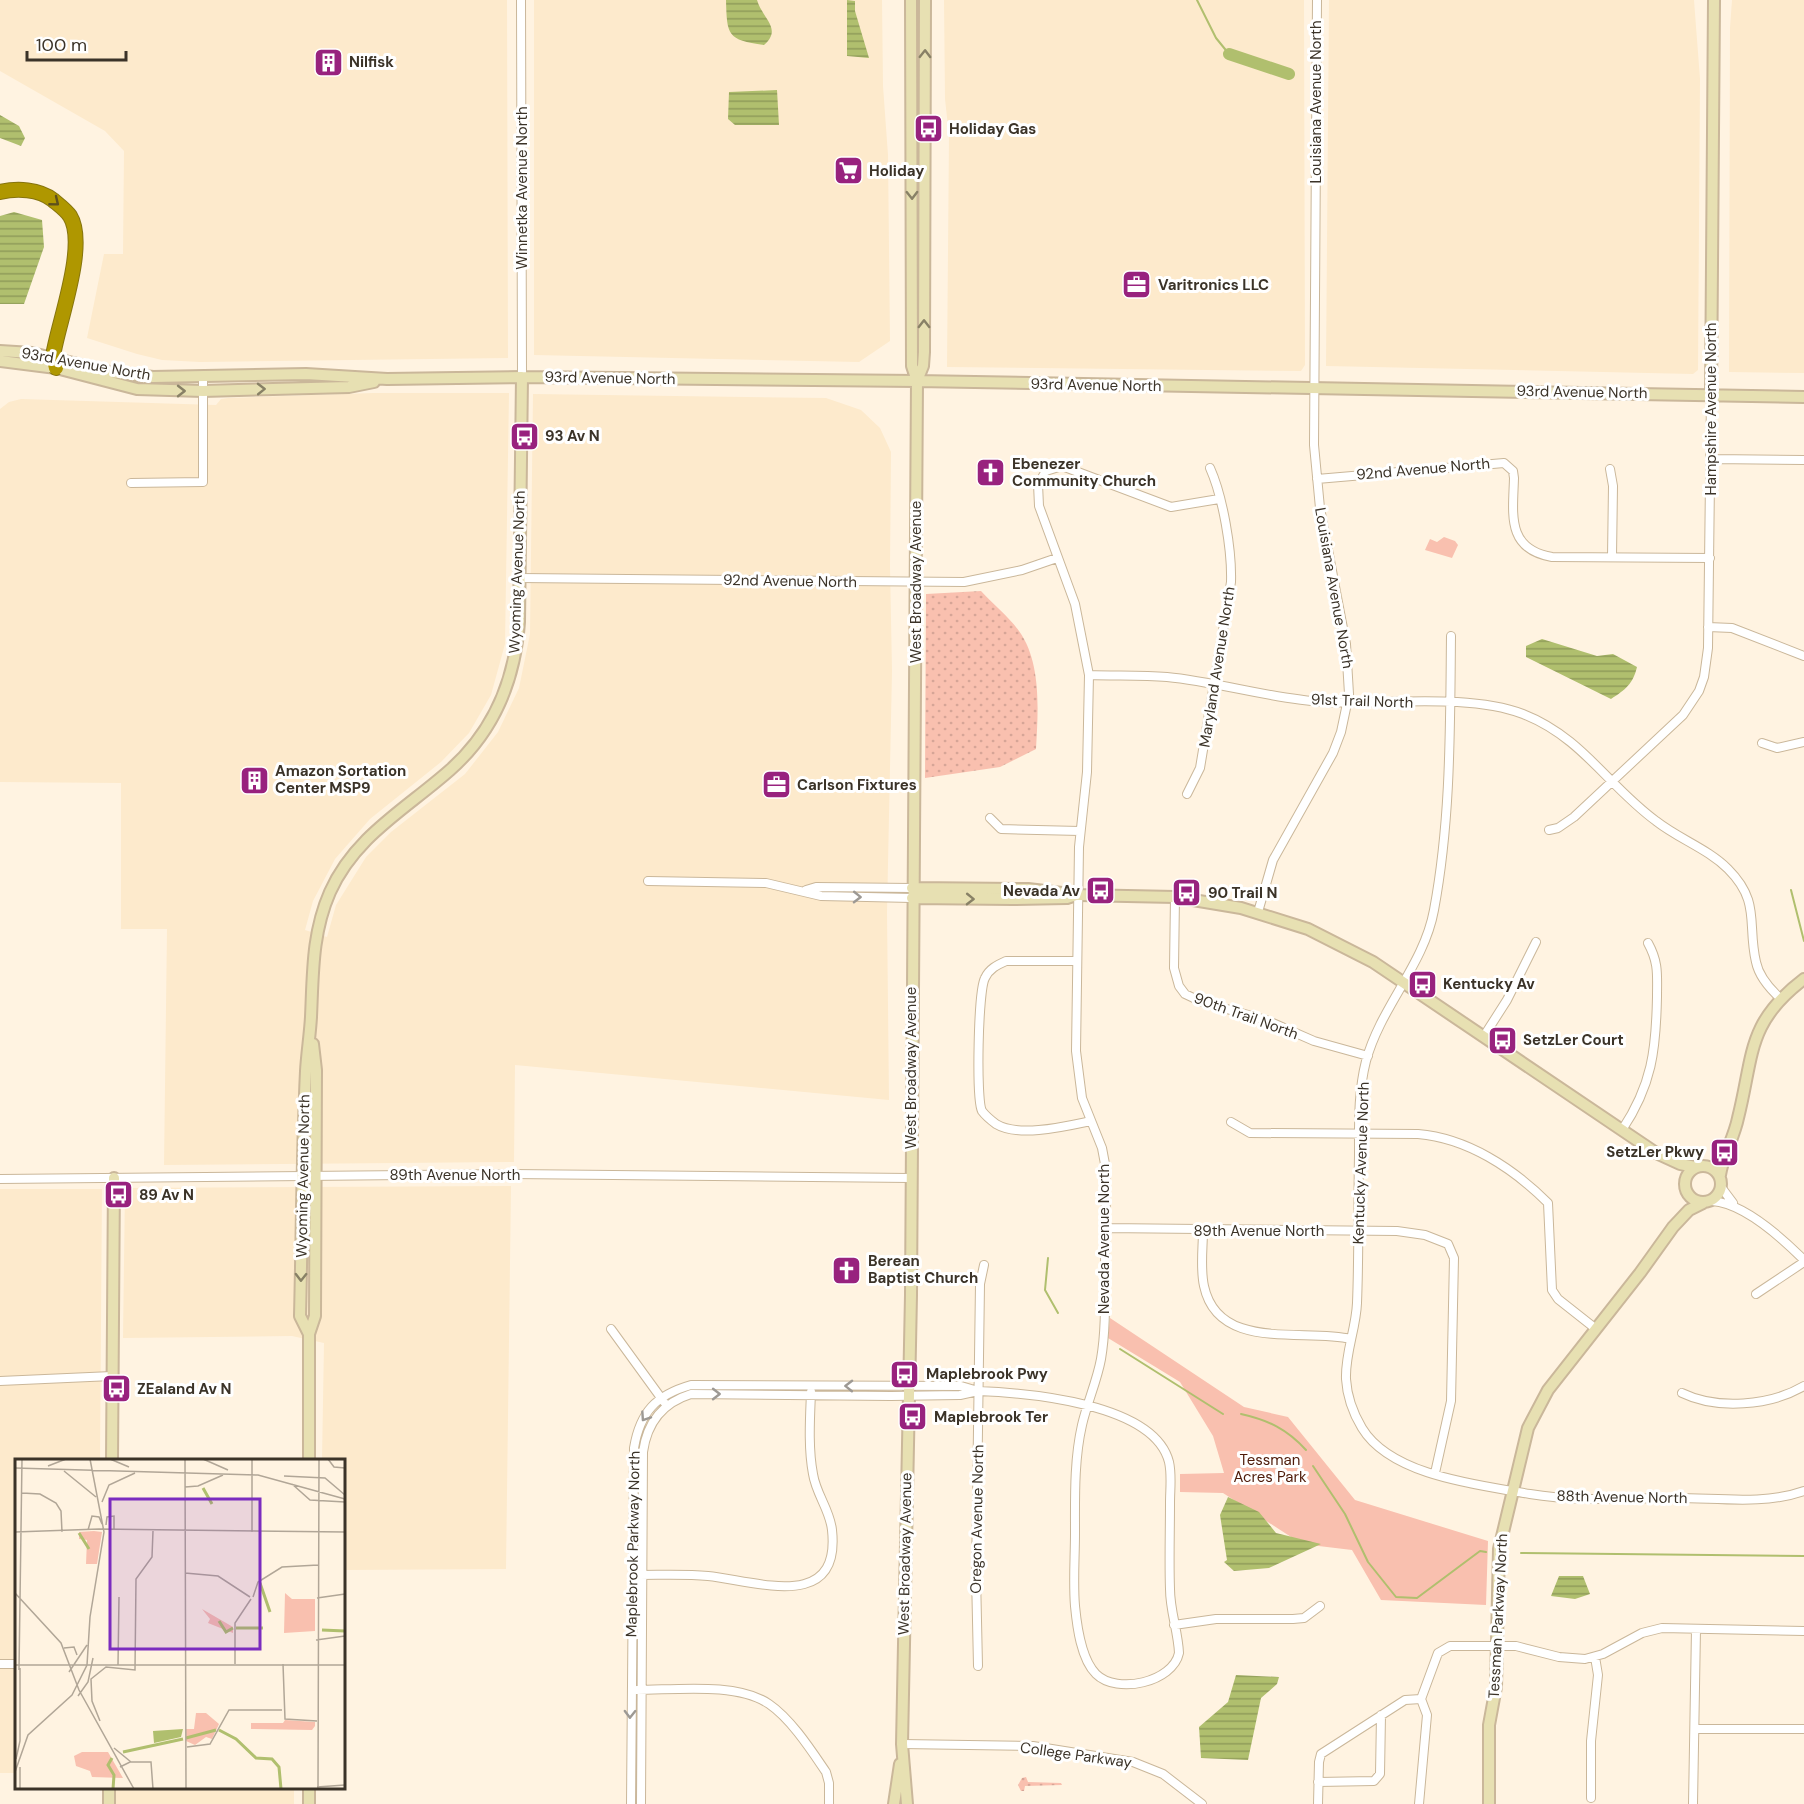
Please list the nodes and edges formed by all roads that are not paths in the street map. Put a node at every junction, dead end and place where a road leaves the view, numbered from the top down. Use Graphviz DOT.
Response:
graph roads {
  1 [pos="521,0"];
  2 [pos="911,0"];
  3 [pos="925,0"];
  4 [pos="1317,0"];
  5 [pos="1714,0"];
  6 [pos="0,192"];
  7 [pos="0,351"];
  8 [pos="0,361"];
  9 [pos="55,362"];
  10 [pos="203,377"];
  11 [pos="522,377"];
  12 [pos="387,379"];
  13 [pos="917,381"];
  14 [pos="1314,389"];
  15 [pos="203,391"];
  16 [pos="1711,396"];
  17 [pos="1804,396"];
  18 [pos="1711,459"];
  19 [pos="1804,460"];
  20 [pos="1210,468"];
  21 [pos="1610,469"];
  22 [pos="1317,479"];
  23 [pos="131,483"];
  24 [pos="1219,499"];
  25 [pos="1612,557"];
  26 [pos="1057,558"];
  27 [pos="1710,558"];
  28 [pos="519,578"];
  29 [pos="916,583"];
  30 [pos="1708,627"];
  31 [pos="1451,636"];
  32 [pos="1804,656"];
  33 [pos="1089,675"];
  34 [pos="1213,685"];
  35 [pos="1348,702"];
  36 [pos="1451,704"];
  37 [pos="1804,742"];
  38 [pos="1762,743"];
  39 [pos="1612,781"];
  40 [pos="1187,794"];
  41 [pos="990,818"];
  42 [pos="1080,831"];
  43 [pos="1549,831"];
  44 [pos="648,881"];
  45 [pos="912,893"];
  46 [pos="1079,894"];
  47 [pos="1175,897"];
  48 [pos="1258,912"];
  49 [pos="1536,942"];
  50 [pos="1648,943"];
  51 [pos="1076,961"];
  52 [pos="1804,979"];
  53 [pos="1403,981"];
  54 [pos="1781,999"];
  55 [pos="311,1017"];
  56 [pos="1484,1036"];
  57 [pos="1368,1056"];
  58 [pos="1091,1121"];
  59 [pos="1232,1122"];
  60 [pos="1622,1130"];
  61 [pos="1359,1134"];
  62 [pos="1730,1140"];
  63 [pos="1656,1152"];
  64 [pos="1707,1166"];
  65 [pos="1695,1167"];
  66 [pos="315,1176"];
  67 [pos="303,1177"];
  68 [pos="114,1178"];
  69 [pos="910,1178"];
  70 [pos="0,1179"];
  71 [pos="1720,1181"];
  72 [pos="1685,1186"];
  73 [pos="1707,1202"];
  74 [pos="1738,1208"];
  75 [pos="1673,1227"];
  76 [pos="1106,1228"];
  77 [pos="1203,1230"];
  78 [pos="1358,1231"];
  79 [pos="1804,1261"];
  80 [pos="984,1265"];
  81 [pos="1756,1294"];
  82 [pos="611,1329"];
  83 [pos="1596,1329"];
  84 [pos="309,1334"];
  85 [pos="1351,1339"];
  86 [pos="112,1376"];
  87 [pos="0,1381"];
  88 [pos="811,1386"];
  89 [pos="1804,1386"];
  90 [pos="908,1390"];
  91 [pos="978,1391"];
  92 [pos="1682,1393"];
  93 [pos="811,1395"];
  94 [pos="661,1398"];
  95 [pos="667,1406"];
  96 [pos="1087,1407"];
  97 [pos="1377,1446"];
  98 [pos="112,1459"];
  99 [pos="309,1459"];
  100 [pos="1435,1473"];
  101 [pos="1512,1490"];
  102 [pos="1804,1491"];
  103 [pos="632,1575"];
  104 [pos="643,1575"];
  105 [pos="1320,1606"];
  106 [pos="1174,1625"];
  107 [pos="1696,1629"];
  108 [pos="1804,1631"];
  109 [pos="1497,1646"];
  110 [pos="1594,1657"];
  111 [pos="978,1666"];
  112 [pos="631,1690"];
  113 [pos="641,1690"];
  114 [pos="1421,1699"];
  115 [pos="1381,1715"];
  116 [pos="1695,1729"];
  117 [pos="1804,1730"];
  118 [pos="902,1750"];
  119 [pos="1318,1782"];
  120 [pos="1591,1798"];
  121 [pos="631,1804"];
  122 [pos="641,1804"];
  123 [pos="829,1804"];
  124 [pos="894,1804"];
  125 [pos="907,1804"];
  126 [pos="1202,1804"];
  127 [pos="1318,1804"];
  128 [pos="1419,1804"];
  129 [pos="1489,1804"];
  130 [pos="1693,1804"];
  1 -- 11 [label="street, Winnetka Avenue North"];
  2 -- 13 [label="street, West Broadway Avenue, one-way"];
  13 -- 3 [label="street, West Broadway Avenue, one-way"];
  4 -- 14 [label="street, Louisiana Avenue North"];
  5 -- 16 [label="street, Hampshire Avenue North"];
  6 -- 9 [label="highway, one-way"];
  7 -- 9 [label="street, 93rd Avenue North"];
  8 -- 9 [label="street, 93rd Avenue North"];
  9 -- 10 [label="street, 93rd Avenue North"];
  9 -- 15 [label="street, 93rd Avenue North, one-way"];
  10 -- 12 [label="street, 93rd Avenue North"];
  10 -- 15 [label="street"];
  11 -- 12 [label="street, 93rd Avenue North"];
  11 -- 13 [label="street, 93rd Avenue North"];
  11 -- 28 [label="street, Wyoming Avenue North"];
  15 -- 12 [label="street, 93rd Avenue North, one-way"];
  13 -- 14 [label="street, 93rd Avenue North"];
  13 -- 29 [label="street, West Broadway Avenue"];
  14 -- 16 [label="street, 93rd Avenue North"];
  14 -- 22 [label="street, Louisiana Avenue North"];
  15 -- 23 [label="street"];
  16 -- 17 [label="street, 93rd Avenue North"];
  16 -- 18 [label="street, Hampshire Avenue North"];
  18 -- 19 [label="street"];
  18 -- 27 [label="street, Hampshire Avenue North"];
  20 -- 24 [label="street, Maryland Avenue North"];
  21 -- 25 [label="street"];
  22 -- 25 [label="street, 92nd Avenue North"];
  22 -- 35 [label="street, Louisiana Avenue North"];
  24 -- 26 [label="street, Nevada Avenue North"];
  24 -- 34 [label="street, Maryland Avenue North"];
  25 -- 27 [label="street, 92nd Avenue North"];
  26 -- 29 [label="street, 92nd Avenue North"];
  26 -- 33 [label="street, Nevada Avenue North"];
  27 -- 30 [label="street, Hampshire Avenue North"];
  28 -- 29 [label="street, 92nd Avenue North"];
  28 -- 55 [label="street, Wyoming Avenue North"];
  29 -- 45 [label="street, West Broadway Avenue"];
  30 -- 32 [label="street"];
  30 -- 39 [label="street, Hampshire Avenue North"];
  31 -- 36 [label="street, Kentucky Avenue North"];
  33 -- 34 [label="street, 91st Trail North"];
  33 -- 42 [label="street, Nevada Avenue North"];
  34 -- 35 [label="street, 91st Trail North"];
  34 -- 40 [label="street, Maryland Avenue North"];
  35 -- 36 [label="street, 91st Trail North"];
  35 -- 48 [label="street, Louisiana Avenue North"];
  36 -- 39 [label="street, 91st Trail North"];
  36 -- 53 [label="street, Kentucky Avenue North"];
  37 -- 38 [label="street"];
  39 -- 43 [label="street, Hampshire Avenue North"];
  39 -- 54 [label="street"];
  41 -- 42 [label="street"];
  42 -- 46 [label="street, Nevada Avenue North"];
  44 -- 45 [label="street"];
  45 -- 46 [label="street"];
  45 -- 69 [label="street, West Broadway Avenue"];
  46 -- 47 [label="street"];
  46 -- 51 [label="street, Nevada Avenue North"];
  47 -- 48 [label="street"];
  47 -- 57 [label="street, 90th Trail North"];
  48 -- 53 [label="street"];
  49 -- 56 [label="street"];
  50 -- 60 [label="street"];
  51 -- 58 [label="street, Nevada Avenue North"];
  51 -- 58 [label="street"];
  52 -- 54 [label="street"];
  53 -- 56 [label="street"];
  53 -- 57 [label="street, Kentucky Avenue North"];
  54 -- 62 [label="street"];
  55 -- 66 [label="street, Wyoming Avenue North"];
  55 -- 67 [label="street, Wyoming Avenue North"];
  56 -- 60 [label="street"];
  57 -- 61 [label="street, Kentucky Avenue North"];
  58 -- 76 [label="street, Nevada Avenue North"];
  59 -- 61 [label="street"];
  60 -- 63 [label="street"];
  61 -- 78 [label="street, Kentucky Avenue North"];
  61 -- 83 [label="street"];
  62 -- 64 [label="street"];
  62 -- 71 [label="street"];
  63 -- 65 [label="street"];
  63 -- 72 [label="street"];
  64 -- 65 [label="street"];
  64 -- 71 [label="street"];
  65 -- 72 [label="street"];
  66 -- 67 [label="street, 89th Avenue North"];
  66 -- 69 [label="street, 89th Avenue North"];
  66 -- 84 [label="street, Wyoming Avenue North"];
  67 -- 68 [label="street, 89th Avenue North"];
  67 -- 84 [label="street, Wyoming Avenue North, one-way"];
  68 -- 70 [label="street, 89th Avenue North"];
  68 -- 86 [label="street"];
  69 -- 90 [label="street, West Broadway Avenue"];
  71 -- 73 [label="street"];
  71 -- 74 [label="street"];
  72 -- 73 [label="street"];
  72 -- 75 [label="street, Tessman Parkway North"];
  73 -- 74 [label="street"];
  73 -- 75 [label="street, Tessman Parkway North"];
  74 -- 79 [label="street"];
  75 -- 83 [label="street, Tessman Parkway North"];
  76 -- 77 [label="street, 89th Avenue North"];
  76 -- 96 [label="street, Nevada Avenue North"];
  77 -- 78 [label="street, 89th Avenue North"];
  77 -- 85 [label="street"];
  78 -- 85 [label="street, Kentucky Avenue North"];
  78 -- 100 [label="street, 89th Avenue North"];
  79 -- 81 [label="street"];
  80 -- 91 [label="street, Oregon Avenue North"];
  82 -- 94 [label="street"];
  83 -- 101 [label="street, Tessman Parkway North"];
  84 -- 99 [label="street, Wyoming Avenue North"];
  85 -- 97 [label="street, Kentucky Avenue North"];
  86 -- 87 [label="street"];
  86 -- 98 [label="street"];
  90 -- 88 [label="street, Maplebrook Parkway North, one-way"];
  88 -- 93 [label="street"];
  88 -- 94 [label="street, Maplebrook Parkway North"];
  89 -- 92 [label="street"];
  90 -- 91 [label="street"];
  90 -- 93 [label="street"];
  90 -- 118 [label="street, West Broadway Avenue"];
  91 -- 96 [label="street"];
  91 -- 111 [label="street, Oregon Avenue North"];
  95 -- 93 [label="street, one-way"];
  93 -- 104 [label="street"];
  94 -- 95 [label="street"];
  94 -- 103 [label="street, Maplebrook Parkway North, one-way"];
  95 -- 104 [label="street, Maplebrook Parkway North"];
  96 -- 106 [label="street"];
  96 -- 106 [label="street, Nevada Avenue North"];
  97 -- 100 [label="street, 88th Avenue North"];
  100 -- 101 [label="street, 88th Avenue North"];
  101 -- 102 [label="street, 88th Avenue North"];
  101 -- 109 [label="street, Tessman Parkway North"];
  103 -- 104 [label="street"];
  103 -- 112 [label="street, Maplebrook Parkway North"];
  104 -- 113 [label="street, Maplebrook Parkway North"];
  105 -- 106 [label="street"];
  107 -- 108 [label="street"];
  107 -- 110 [label="street"];
  107 -- 116 [label="street"];
  109 -- 110 [label="street"];
  109 -- 114 [label="street"];
  109 -- 129 [label="street, Tessman Parkway North"];
  110 -- 120 [label="street"];
  112 -- 113 [label="street"];
  112 -- 121 [label="street, Maplebrook Parkway North, one-way"];
  113 -- 122 [label="street, Maplebrook Parkway North"];
  113 -- 123 [label="street"];
  114 -- 115 [label="street"];
  114 -- 128 [label="street"];
  115 -- 119 [label="street"];
  115 -- 119 [label="street"];
  116 -- 117 [label="street"];
  116 -- 130 [label="street"];
  118 -- 124 [label="street, West Broadway Avenue"];
  118 -- 125 [label="street, West Broadway Avenue"];
  118 -- 126 [label="street, College Parkway"];
  119 -- 127 [label="street"];
}
